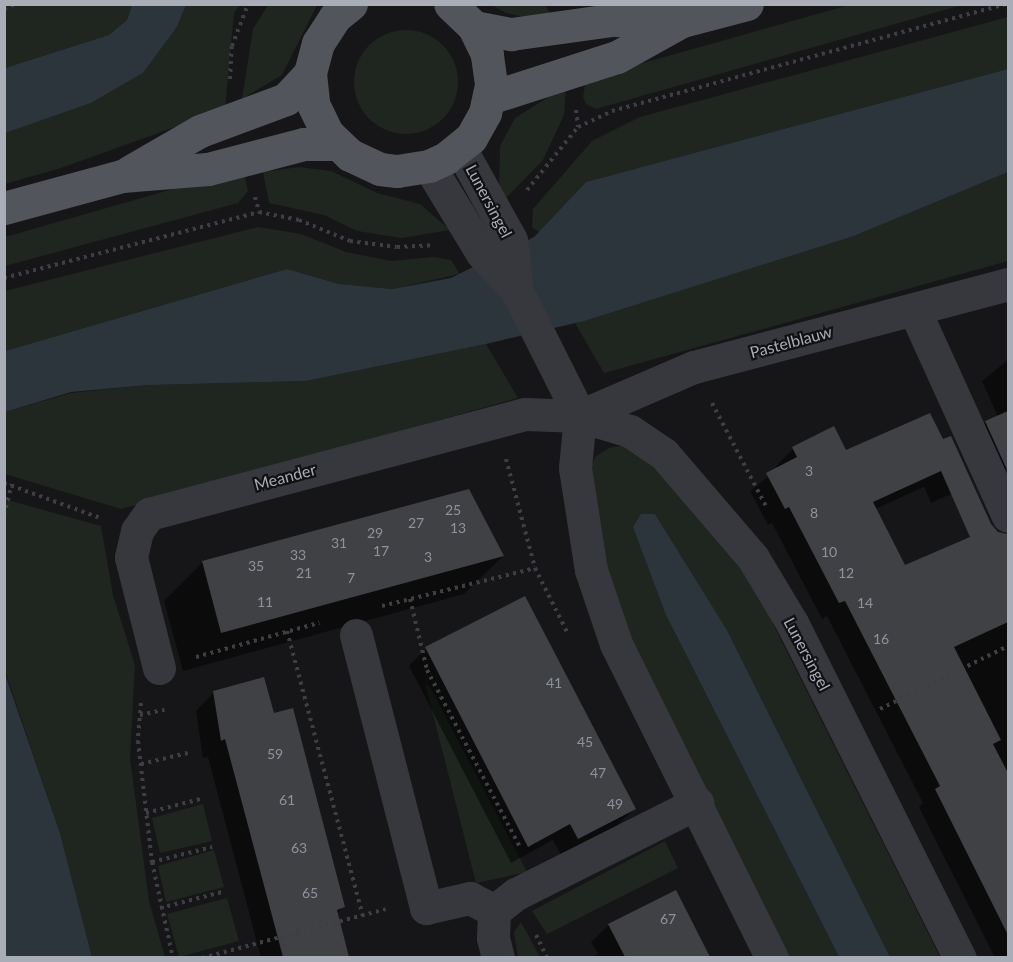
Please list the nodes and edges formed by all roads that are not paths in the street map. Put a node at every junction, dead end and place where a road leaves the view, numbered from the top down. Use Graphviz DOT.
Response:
graph roads {
  1 [pos="351,4"];
  2 [pos="450,4"];
  3 [pos="747,4"];
  4 [pos="682,21"];
  5 [pos="474,27"];
  6 [pos="310,73"];
  7 [pos="489,99"];
  8 [pos="337,144"];
  9 [pos="460,148"];
  10 [pos="429,166"];
  11 [pos="122,176"];
  12 [pos="4,208"];
  13 [pos="496,246"];
  14 [pos="1008,284"];
  15 [pos="914,309"];
  16 [pos="580,416"];
  17 [pos="1008,516"];
  18 [pos="356,635"];
  19 [pos="159,668"];
  20 [pos="697,803"];
  21 [pos="494,911"];
  22 [pos="498,957"];
  23 [pos="772,957"];
  24 [pos="960,957"];
  1 -- 6 [label="main road"];
  2 -- 5 [label="main road"];
  3 -- 4 [label="main road"];
  4 -- 5 [label="main road"];
  4 -- 7 [label="main road"];
  5 -- 7 [label="main road"];
  6 -- 8 [label="main road"];
  6 -- 11 [label="main road"];
  7 -- 9 [label="main road"];
  8 -- 10 [label="main road"];
  8 -- 11 [label="main road"];
  9 -- 10 [label="main road"];
  9 -- 13 [label="street, Lunersingel"];
  10 -- 13 [label="street, Lunersingel"];
  11 -- 12 [label="main road"];
  13 -- 16 [label="street, Lunersingel"];
  14 -- 15 [label="street, Pastelblauw"];
  15 -- 16 [label="street, Pastelblauw"];
  15 -- 17 [label="street"];
  16 -- 19 [label="street, Meander"];
  16 -- 20 [label="street"];
  16 -- 24 [label="street, Lunersingel"];
  18 -- 21 [label="street"];
  20 -- 21 [label="street"];
  20 -- 23 [label="street"];
  21 -- 22 [label="street"];
}
